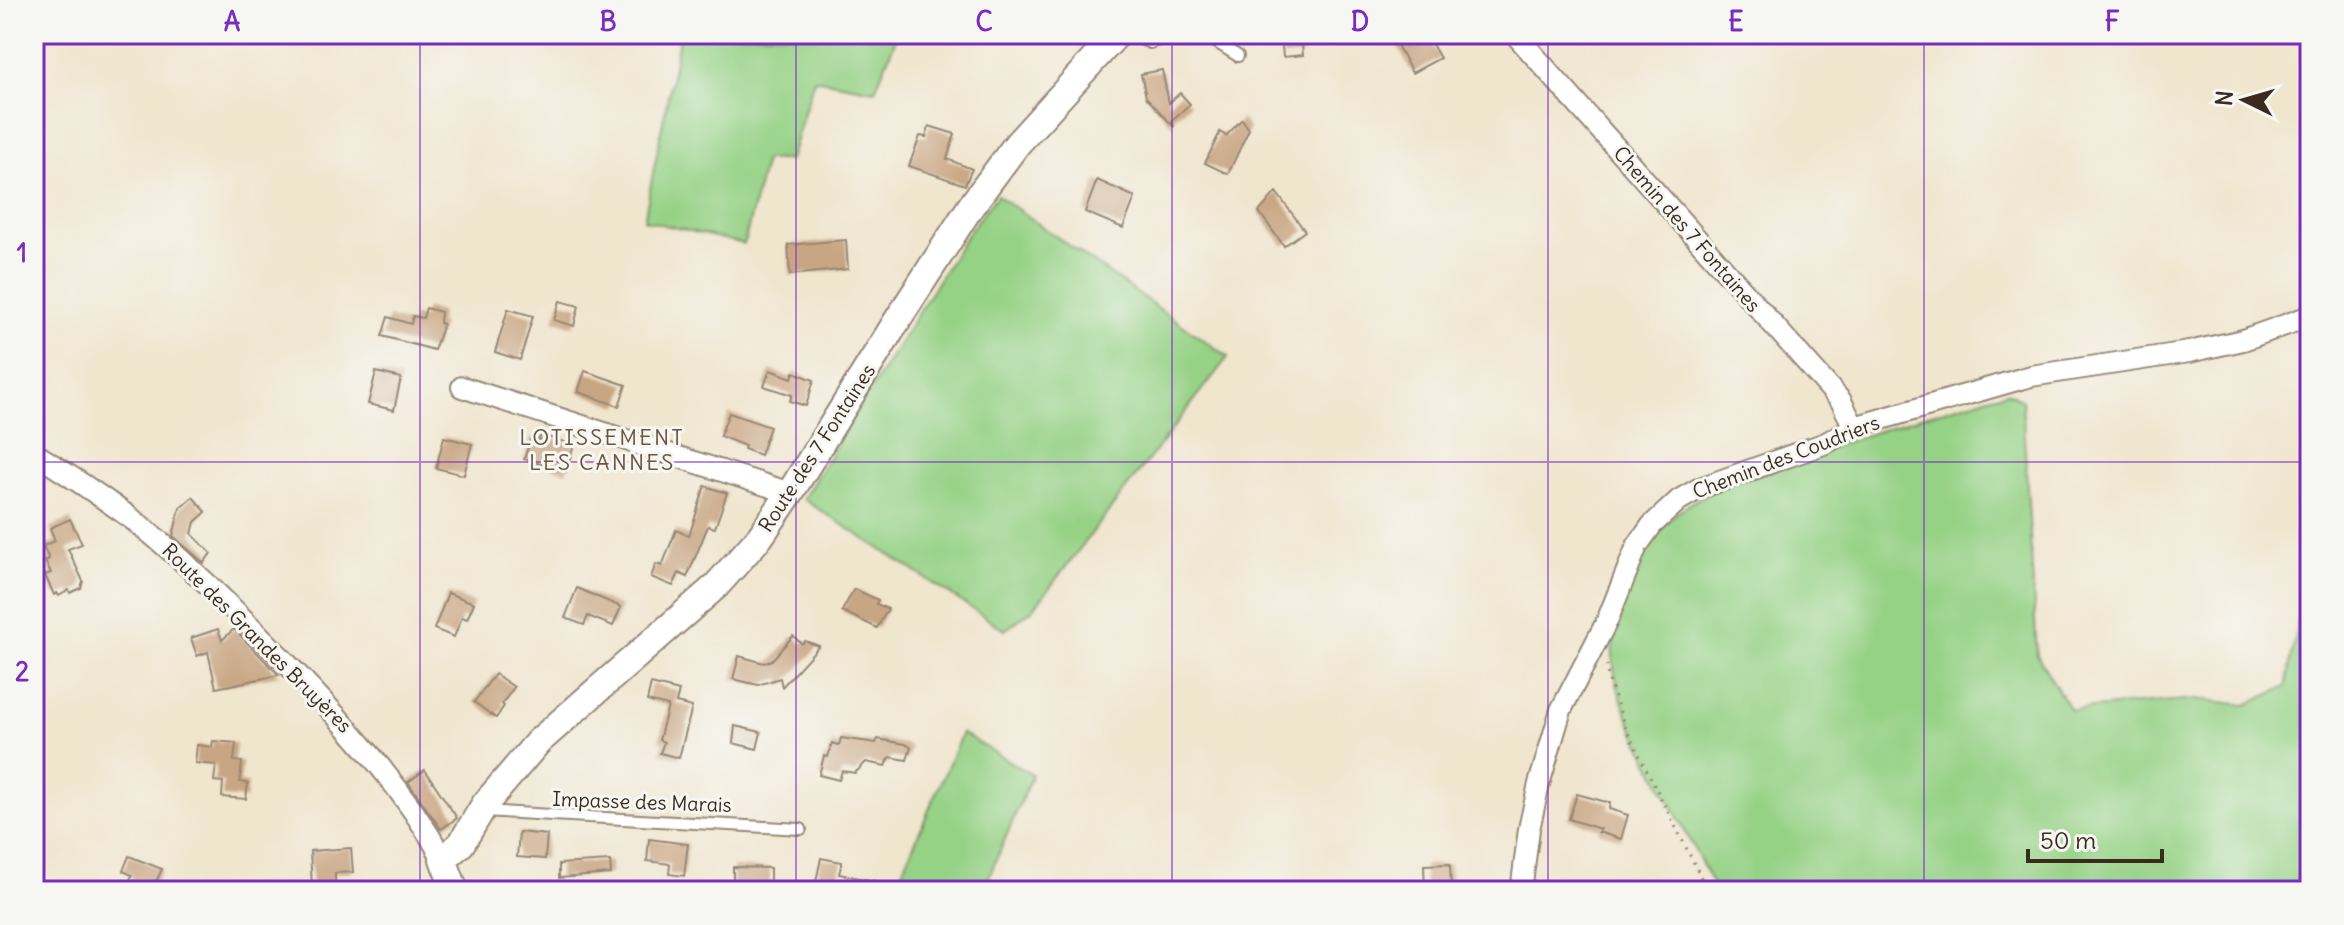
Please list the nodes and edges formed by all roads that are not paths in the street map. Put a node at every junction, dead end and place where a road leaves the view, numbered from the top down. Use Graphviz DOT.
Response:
graph roads {
  1 [pos="1117,34"];
  2 [pos="1129,34"];
  3 [pos="1176,34"];
  4 [pos="1203,34"];
  5 [pos="1515,34"];
  6 [pos="1238,56"];
  7 [pos="2310,316"];
  8 [pos="462,387"];
  9 [pos="1854,427"];
  10 [pos="34,453"];
  11 [pos="790,493"];
  12 [pos="481,811"];
  13 [pos="801,829"];
  14 [pos="450,878"];
  15 [pos="423,891"];
  16 [pos="1521,891"];
  1 -- 11 [label="street, Route des 7 Fontaines"];
  2 -- 3 [label="lane"];
  4 -- 6 [label="lane"];
  5 -- 9 [label="street, Chemin des 7 Fontaines"];
  7 -- 9 [label="street, Chemin des Coudriers"];
  8 -- 11 [label="street"];
  9 -- 16 [label="street, Chemin des Coudriers"];
  10 -- 14 [label="street, Route des Grandes Bruyères"];
  11 -- 12 [label="street, Route des 7 Fontaines"];
  12 -- 13 [label="lane, Impasse des Marais"];
  12 -- 14 [label="street, Route des 7 Fontaines"];
  14 -- 15 [label="lane"];
}
